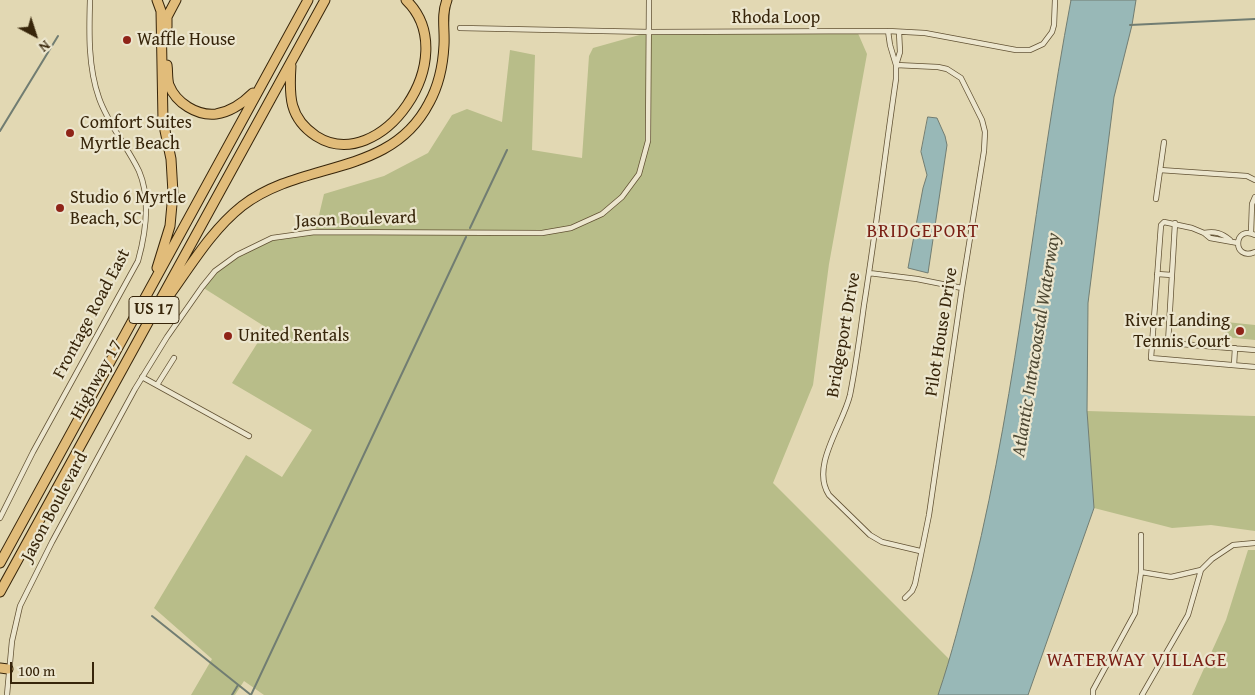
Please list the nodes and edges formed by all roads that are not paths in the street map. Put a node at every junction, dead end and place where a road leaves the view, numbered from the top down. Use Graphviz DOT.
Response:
graph roads {
  1 [pos="90,0"];
  2 [pos="157,0"];
  3 [pos="176,0"];
  4 [pos="308,0"];
  5 [pos="325,0"];
  6 [pos="406,0"];
  7 [pos="447,0"];
  8 [pos="649,0"];
  9 [pos="1055,0"];
  10 [pos="460,28"];
  11 [pos="888,31"];
  12 [pos="650,32"];
  13 [pos="900,32"];
  14 [pos="291,63"];
  15 [pos="896,65"];
  16 [pos="260,86"];
  17 [pos="1164,142"];
  18 [pos="1160,170"];
  19 [pos="1255,180"];
  20 [pos="1255,198"];
  21 [pos="1156,199"];
  22 [pos="1175,223"];
  23 [pos="1253,234"];
  24 [pos="1238,243"];
  25 [pos="1255,252"];
  26 [pos="869,273"];
  27 [pos="1157,274"];
  28 [pos="1172,275"];
  29 [pos="962,288"];
  30 [pos="150,290"];
  31 [pos="142,330"];
  32 [pos="1152,342"];
  33 [pos="1168,343"];
  34 [pos="1234,348"];
  35 [pos="1255,350"];
  36 [pos="174,358"];
  37 [pos="1234,365"];
  38 [pos="1255,367"];
  39 [pos="142,377"];
  40 [pos="157,385"];
  41 [pos="249,436"];
  42 [pos="0,518"];
  43 [pos="1141,535"];
  44 [pos="1255,543"];
  45 [pos="920,551"];
  46 [pos="0,563"];
  47 [pos="1201,570"];
  48 [pos="1141,572"];
  49 [pos="0,592"];
  50 [pos="905,598"];
  51 [pos="4,669"];
  52 [pos="7,695"];
  53 [pos="1093,695"];
  54 [pos="1142,695"];
  1 -- 42 [label="street, Frontage Road East"];
  2 -- 30 [label="highway"];
  3 -- 16 [label="highway"];
  4 -- 16 [label="highway, Highway 17 / US 17"];
  5 -- 14 [label="highway, Highway 17 / US 17"];
  6 -- 14 [label="highway"];
  7 -- 31 [label="highway"];
  8 -- 12 [label="street, Jason Boulevard"];
  9 -- 13 [label="street, Rhoda Loop"];
  10 -- 12 [label="street, Rhoda Loop"];
  11 -- 12 [label="street, Rhoda Loop"];
  11 -- 13 [label="street, Rhoda Loop"];
  11 -- 15 [label="street, Bridgeport Drive"];
  12 -- 39 [label="street, Jason Boulevard"];
  13 -- 15 [label="street, Bridgeport Drive"];
  14 -- 31 [label="highway, Highway 17 / US 17"];
  15 -- 26 [label="street, Bridgeport Drive"];
  15 -- 29 [label="street, Pilot House Drive"];
  16 -- 30 [label="highway, Highway 17 / US 17"];
  17 -- 18 [label="street"];
  18 -- 19 [label="street"];
  18 -- 21 [label="street"];
  20 -- 23 [label="street"];
  22 -- 24 [label="street"];
  22 -- 27 [label="street"];
  22 -- 28 [label="street"];
  23 -- 24 [label="street"];
  24 -- 25 [label="street"];
  26 -- 29 [label="street"];
  26 -- 45 [label="street, Bridgeport Drive"];
  27 -- 28 [label="street"];
  27 -- 32 [label="street"];
  28 -- 33 [label="street"];
  29 -- 45 [label="street, Pilot House Drive"];
  30 -- 46 [label="highway, Highway 17 / US 17"];
  31 -- 49 [label="highway, Highway 17 / US 17"];
  32 -- 33 [label="street"];
  32 -- 37 [label="street"];
  33 -- 34 [label="street"];
  34 -- 35 [label="street"];
  34 -- 37 [label="street"];
  36 -- 40 [label="street"];
  37 -- 38 [label="street"];
  39 -- 40 [label="street"];
  39 -- 51 [label="street, Jason Boulevard"];
  40 -- 41 [label="street"];
  43 -- 48 [label="street"];
  44 -- 47 [label="street"];
  45 -- 50 [label="street, Pilot House Drive"];
  47 -- 48 [label="street"];
  47 -- 54 [label="street"];
  48 -- 53 [label="street"];
  51 -- 52 [label="street, Jason Boulevard"];
}
